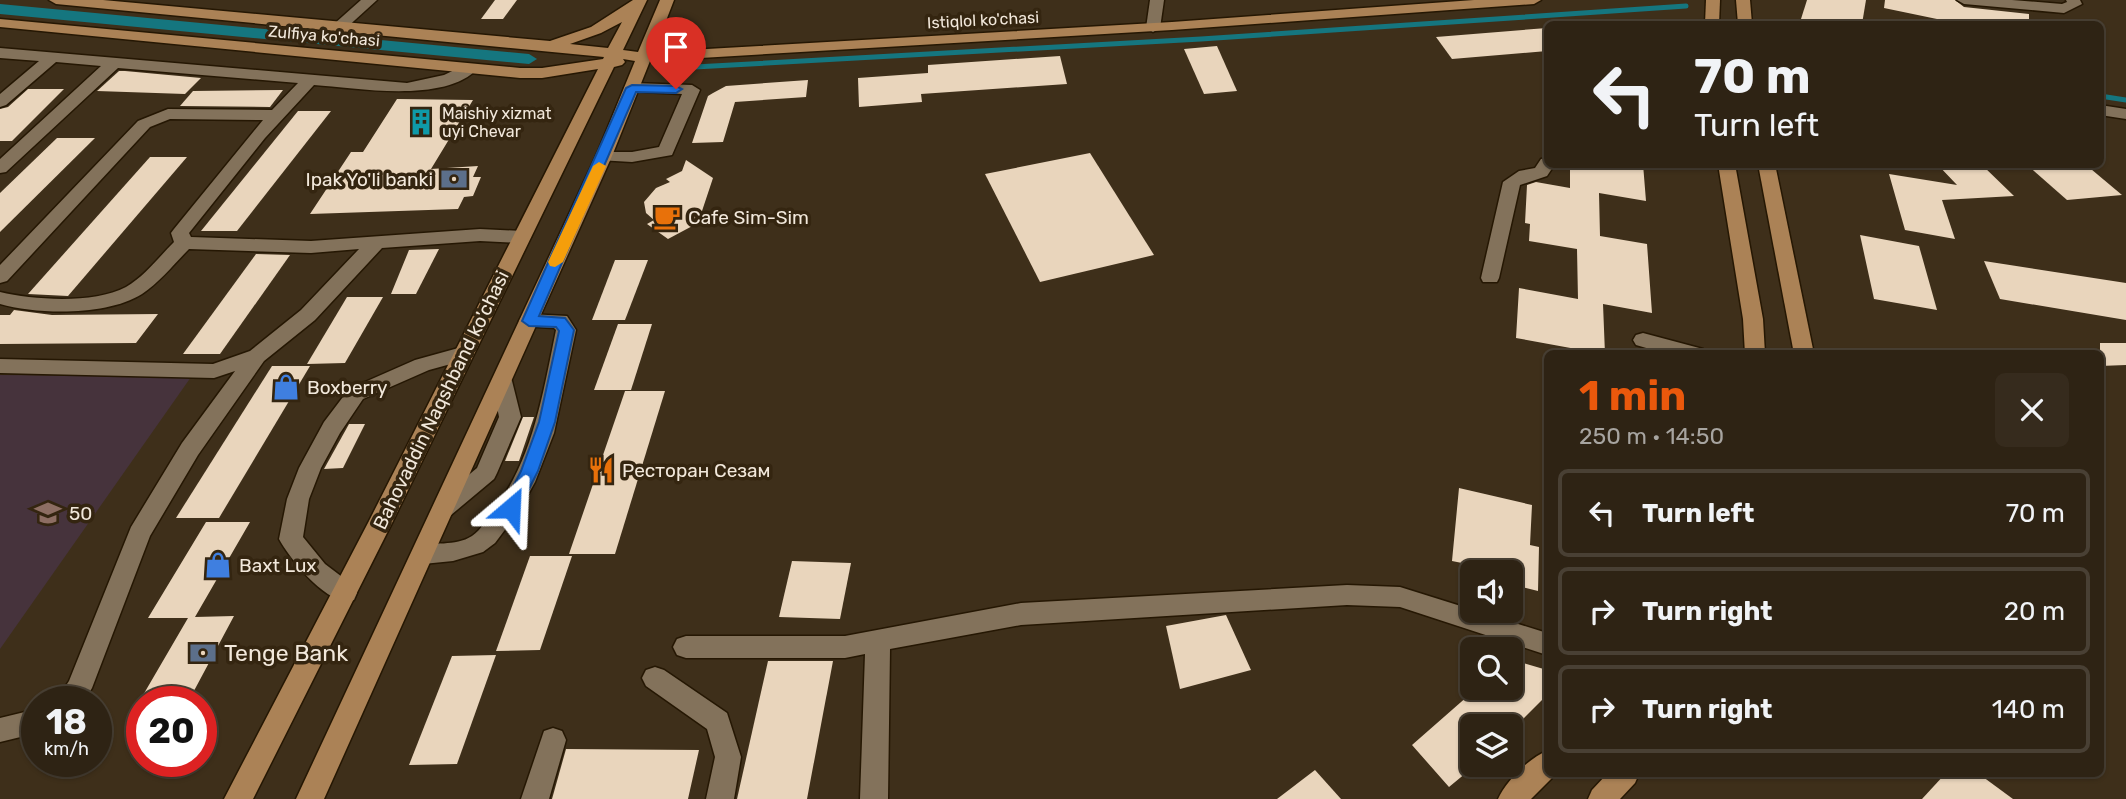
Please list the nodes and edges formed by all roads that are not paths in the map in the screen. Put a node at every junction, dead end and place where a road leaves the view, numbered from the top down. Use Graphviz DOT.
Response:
graph roads {
  1 [pos="55,0"];
  2 [pos="370,0"];
  3 [pos="667,0"];
  4 [pos="1157,0"];
  5 [pos="1534,0"];
  6 [pos="1713,0"];
  7 [pos="1743,0"];
  8 [pos="1964,0"];
  9 [pos="2073,0"];
  10 [pos="639,1"];
  11 [pos="1400,5"];
  12 [pos="1712,21"];
  13 [pos="1745,21"];
  14 [pos="0,23"];
  15 [pos="340,27"];
  16 [pos="1153,27"];
  17 [pos="543,45"];
  18 [pos="0,52"];
  19 [pos="53,57"];
  20 [pos="643,57"];
  21 [pos="608,59"];
  22 [pos="115,62"];
  23 [pos="470,68"];
  24 [pos="542,73"];
  25 [pos="311,79"];
  26 [pos="632,88"];
  27 [pos="594,90"];
  28 [pos="0,102"];
  29 [pos="2104,111"];
  30 [pos="2126,114"];
  31 [pos="273,115"];
  32 [pos="604,156"];
  33 [pos="0,168"];
  34 [pos="1544,168"];
  35 [pos="1727,168"];
  36 [pos="1767,168"];
  37 [pos="522,237"];
  38 [pos="378,241"];
  39 [pos="184,243"];
  40 [pos="0,277"];
  41 [pos="1490,278"];
  42 [pos="0,298"];
  43 [pos="529,321"];
  44 [pos="1643,340"];
  45 [pos="1681,350"];
  46 [pos="1755,350"];
  47 [pos="1803,350"];
  48 [pos="462,354"];
  49 [pos="257,356"];
  50 [pos="0,366"];
  51 [pos="502,381"];
  52 [pos="443,509"];
  53 [pos="423,554"];
  54 [pos="345,593"];
  55 [pos="878,641"];
  56 [pos="1544,643"];
  57 [pos="686,647"];
  58 [pos="655,678"];
  59 [pos="80,686"];
  60 [pos="21,725"];
  61 [pos="0,730"];
  62 [pos="553,740"];
  63 [pos="1544,767"];
  64 [pos="1622,777"];
  65 [pos="238,799"];
  66 [pos="310,799"];
  67 [pos="535,799"];
  68 [pos="720,799"];
  69 [pos="874,799"];
  70 [pos="1512,799"];
  71 [pos="1602,799"];
  1 -- 15 [label="main road, Zulfiya ko'chasi"];
  2 -- 15 [label="street"];
  3 -- 20 [label="main road"];
  4 -- 16 [label="street"];
  5 -- 11 [label="main road, Istiqlol ko'chasi"];
  6 -- 12 [label="main road"];
  7 -- 13 [label="main road"];
  8 -- 9 [label="street"];
  10 -- 17 [label="main road"];
  10 -- 21 [label="main road, Bahovaddin Naqshband ko'chasi"];
  11 -- 16 [label="main road, Istiqlol ko'chasi"];
  14 -- 23 [label="main road, Zulfiya ko'chasi"];
  15 -- 17 [label="main road, Zulfiya ko'chasi"];
  16 -- 20 [label="main road, Istiqlol ko'chasi"];
  17 -- 21 [label="main road, Zulfiya ko'chasi"];
  18 -- 19 [label="street"];
  19 -- 22 [label="street"];
  19 -- 28 [label="street"];
  20 -- 21 [label="main road, Istiqlol ko'chasi"];
  20 -- 26 [label="main road"];
  21 -- 24 [label="main road, Zulfiya ko'chasi"];
  21 -- 27 [label="main road, Bahovaddin Naqshband ko'chasi"];
  22 -- 25 [label="street"];
  22 -- 33 [label="street"];
  23 -- 24 [label="main road, Zulfiya ko'chasi"];
  23 -- 25 [label="street"];
  24 -- 27 [label="main road"];
  25 -- 31 [label="street"];
  26 -- 32 [label="main road"];
  26 -- 32 [label="street"];
  27 -- 37 [label="main road, Bahovaddin Naqshband ko'chasi"];
  29 -- 30 [label="street"];
  31 -- 39 [label="street"];
  31 -- 40 [label="street"];
  32 -- 43 [label="main road"];
  34 -- 41 [label="street"];
  35 -- 46 [label="main road"];
  36 -- 47 [label="main road"];
  37 -- 38 [label="street"];
  37 -- 48 [label="main road, Bahovaddin Naqshband ko'chasi"];
  38 -- 39 [label="street"];
  38 -- 49 [label="street"];
  39 -- 42 [label="street"];
  43 -- 51 [label="main road"];
  43 -- 53 [label="street"];
  44 -- 45 [label="street"];
  48 -- 54 [label="main road, Bahovaddin Naqshband ko'chasi"];
  48 -- 54 [label="street"];
  49 -- 50 [label="street"];
  49 -- 59 [label="street"];
  51 -- 52 [label="street"];
  52 -- 53 [label="main road"];
  53 -- 66 [label="main road"];
  54 -- 65 [label="main road, Bahovaddin Naqshband ko'chasi"];
  55 -- 56 [label="street"];
  55 -- 57 [label="street"];
  55 -- 69 [label="street"];
  58 -- 68 [label="street"];
  60 -- 61 [label="street"];
  62 -- 67 [label="street"];
  63 -- 70 [label="main road"];
  64 -- 71 [label="main road"];
}
